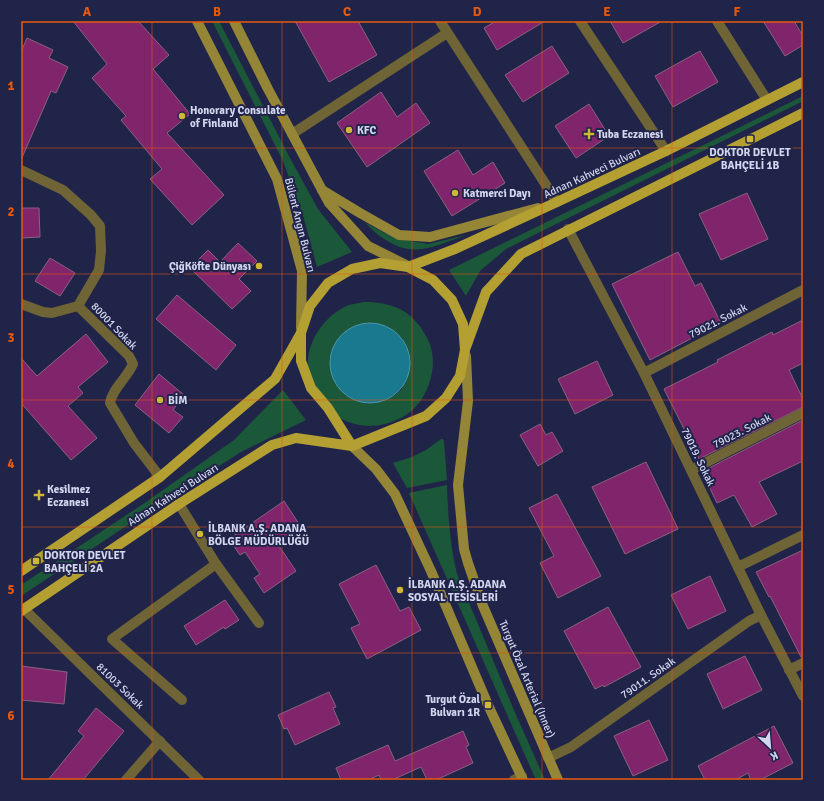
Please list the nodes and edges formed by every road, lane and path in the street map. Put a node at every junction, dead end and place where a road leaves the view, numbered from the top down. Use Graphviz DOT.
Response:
graph roads {
  1 [pos="197,21"];
  2 [pos="234,21"];
  3 [pos="440,21"];
  4 [pos="580,21"];
  5 [pos="717,21"];
  6 [pos="447,32"];
  7 [pos="803,82"];
  8 [pos="767,100"];
  9 [pos="803,113"];
  10 [pos="292,134"];
  11 [pos="666,151"];
  12 [pos="21,170"];
  13 [pos="322,190"];
  14 [pos="557,202"];
  15 [pos="568,229"];
  16 [pos="408,267"];
  17 [pos="803,290"];
  18 [pos="21,304"];
  19 [pos="78,306"];
  20 [pos="301,333"];
  21 [pos="466,350"];
  22 [pos="644,373"];
  23 [pos="803,413"];
  24 [pos="352,446"];
  25 [pos="691,470"];
  26 [pos="160,477"];
  27 [pos="179,504"];
  28 [pos="803,535"];
  29 [pos="216,564"];
  30 [pos="738,567"];
  31 [pos="21,571"];
  32 [pos="22,610"];
  33 [pos="761,615"];
  34 [pos="259,623"];
  35 [pos="803,663"];
  36 [pos="789,670"];
  37 [pos="803,696"];
  38 [pos="182,700"];
  39 [pos="160,741"];
  40 [pos="548,758"];
  41 [pos="520,779"];
  42 [pos="126,780"];
  43 [pos="199,780"];
  44 [pos="558,780"];
  1 -- 20 [label="main road, Bülent Angın Bulvarı"];
  2 -- 10 [label="main road"];
  3 -- 6 [label="street"];
  4 -- 11 [label="street"];
  5 -- 8 [label="street"];
  6 -- 10 [label="street"];
  6 -- 14 [label="street"];
  7 -- 8 [label="main road, Adnan Kahveci Bulvarı"];
  8 -- 11 [label="main road, Adnan Kahveci Bulvarı"];
  9 -- 15 [label="main road"];
  10 -- 13 [label="main road"];
  11 -- 14 [label="main road, Adnan Kahveci Bulvarı"];
  12 -- 19 [label="street, 80001 Sokak"];
  13 -- 14 [label="main road"];
  13 -- 16 [label="main road"];
  14 -- 16 [label="main road, Adnan Kahveci Bulvarı"];
  15 -- 21 [label="main road"];
  15 -- 22 [label="street, 79019. Sokak"];
  16 -- 20 [label="main road"];
  16 -- 21 [label="main road"];
  17 -- 22 [label="street, 79021. Sokak"];
  18 -- 19 [label="street"];
  19 -- 26 [label="street, 80001 Sokak"];
  20 -- 24 [label="main road"];
  20 -- 26 [label="main road, Adnan Kahveci Bulvarı"];
  21 -- 24 [label="main road"];
  21 -- 40 [label="main road, Turgut Özal Arterial (Inner)"];
  22 -- 25 [label="street, 79019. Sokak"];
  23 -- 25 [label="street, 79023. Sokak"];
  24 -- 27 [label="main road, Adnan Kahveci Bulvarı"];
  24 -- 41 [label="main road"];
  25 -- 30 [label="street, 79019. Sokak"];
  26 -- 31 [label="main road, Adnan Kahveci Bulvarı"];
  27 -- 29 [label="street"];
  27 -- 32 [label="main road, Adnan Kahveci Bulvarı"];
  28 -- 30 [label="street"];
  29 -- 34 [label="street"];
  29 -- 38 [label="street"];
  30 -- 33 [label="street, 79019. Sokak"];
  32 -- 39 [label="street, 81003 Sokak"];
  33 -- 36 [label="street, 79019. Sokak"];
  33 -- 40 [label="street, 79011. Sokak"];
  35 -- 36 [label="street"];
  36 -- 37 [label="street, 79019. Sokak"];
  39 -- 42 [label="street"];
  39 -- 43 [label="street, 81003 Sokak"];
  40 -- 44 [label="main road, Turgut Özal Arterial (Inner)"];
}
